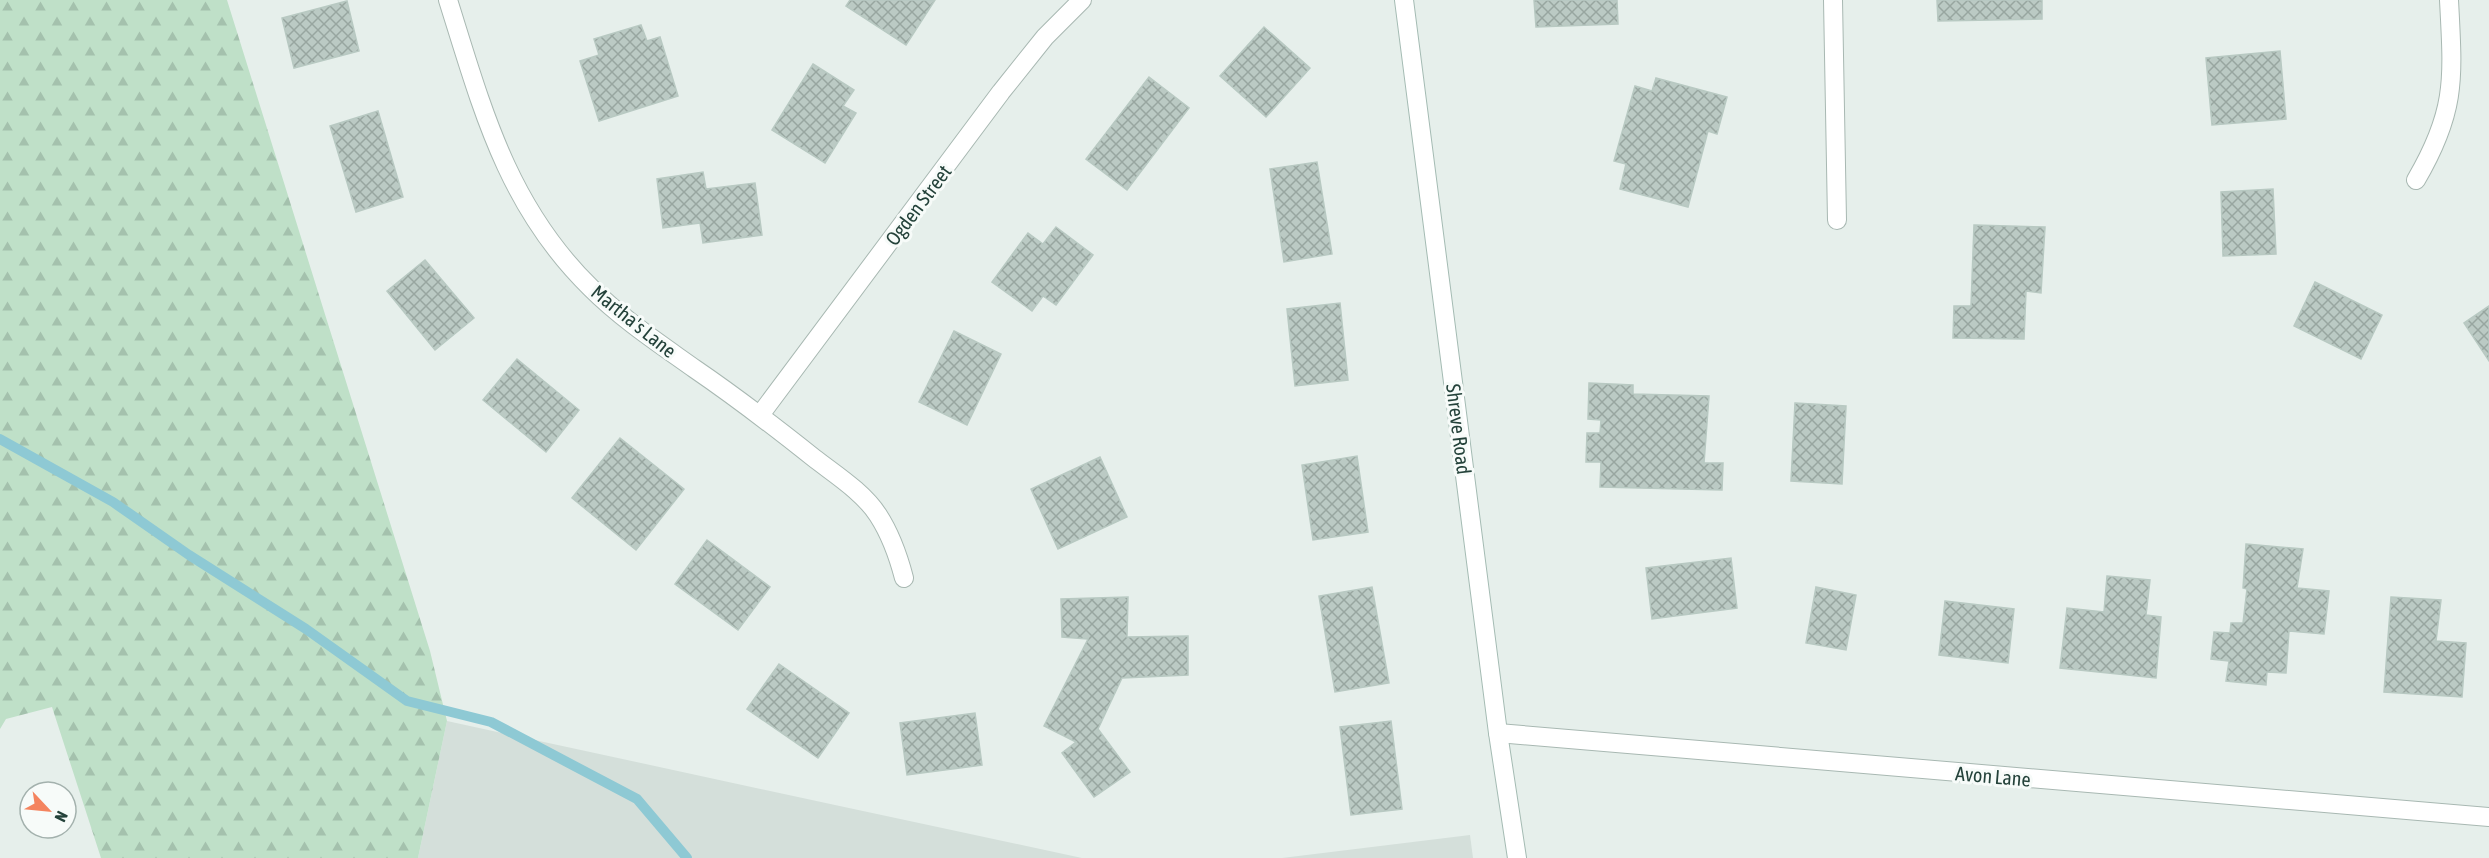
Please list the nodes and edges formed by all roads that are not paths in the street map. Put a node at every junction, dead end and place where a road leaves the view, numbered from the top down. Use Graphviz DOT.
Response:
graph roads {
  1 [pos="448,0"];
  2 [pos="1082,0"];
  3 [pos="1404,0"];
  4 [pos="1833,0"];
  5 [pos="2449,0"];
  6 [pos="2416,180"];
  7 [pos="1838,220"];
  8 [pos="760,415"];
  9 [pos="904,578"];
  10 [pos="1498,733"];
  11 [pos="2489,817"];
  12 [pos="1517,858"];
  1 -- 8 [label="street, Martha's Lane"];
  2 -- 8 [label="street, Ogden Street"];
  3 -- 10 [label="street, Shreve Road"];
  4 -- 7 [label="street"];
  5 -- 6 [label="street"];
  8 -- 9 [label="street, Martha's Lane"];
  10 -- 11 [label="street, Avon Lane"];
  10 -- 12 [label="street, Shreve Road"];
}
